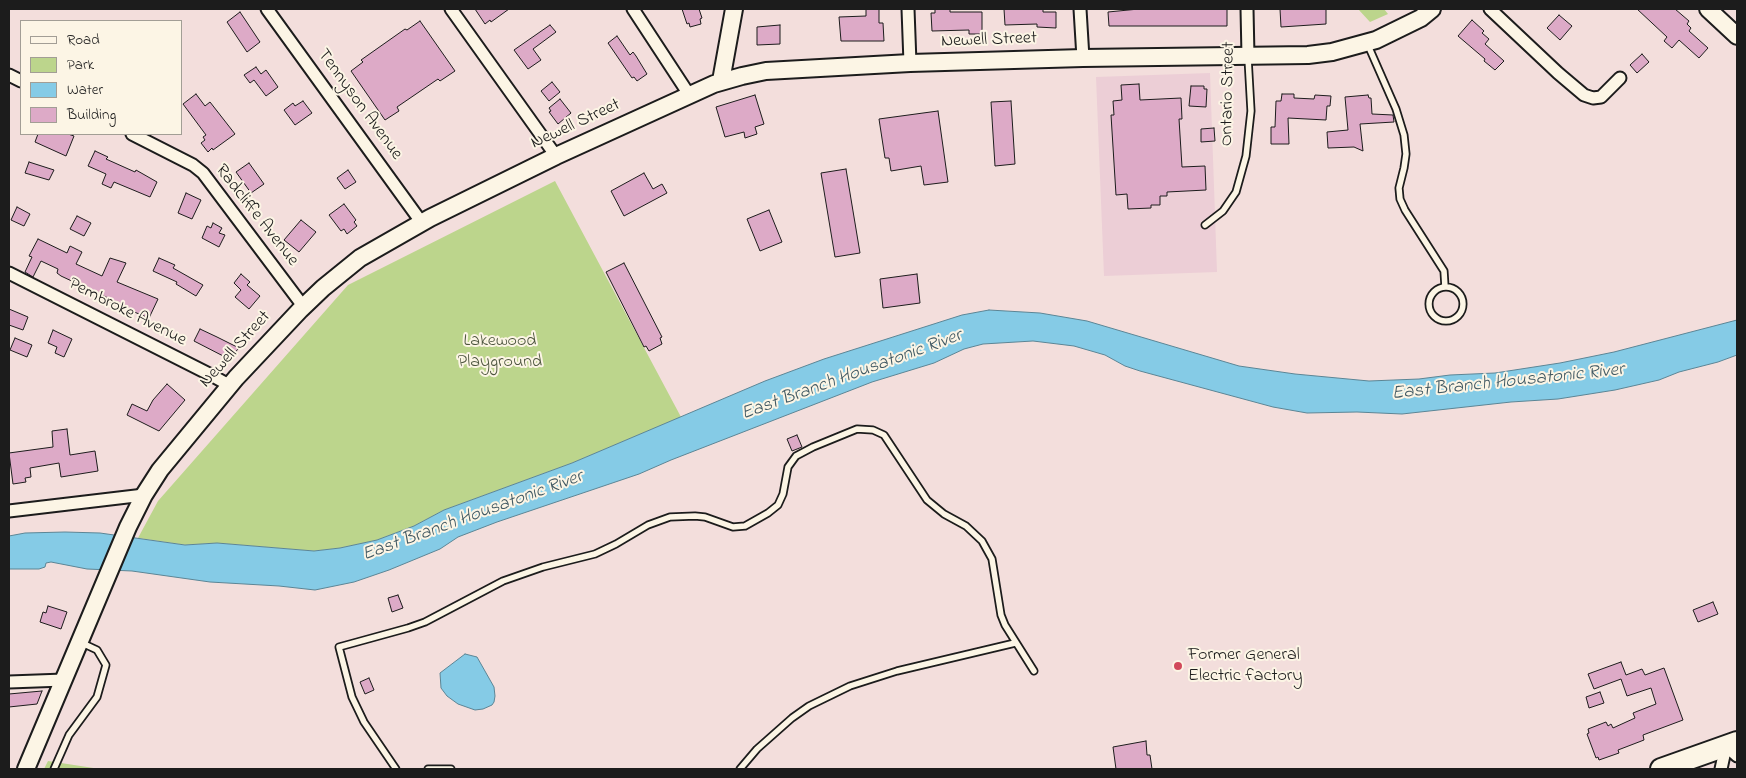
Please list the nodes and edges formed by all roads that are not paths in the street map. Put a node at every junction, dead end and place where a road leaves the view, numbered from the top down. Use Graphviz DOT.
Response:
graph roads {
  1 [pos="267,9"];
  2 [pos="451,9"];
  3 [pos="634,9"];
  4 [pos="734,9"];
  5 [pos="908,9"];
  6 [pos="1080,9"];
  7 [pos="1247,9"];
  8 [pos="1432,9"];
  9 [pos="1490,9"];
  10 [pos="1708,9"];
  11 [pos="1737,36"];
  12 [pos="1367,43"];
  13 [pos="1248,56"];
  14 [pos="1083,58"];
  15 [pos="910,63"];
  16 [pos="1620,78"];
  17 [pos="722,81"];
  18 [pos="690,96"];
  19 [pos="134,135"];
  20 [pos="556,156"];
  21 [pos="422,223"];
  22 [pos="1205,225"];
  23 [pos="9,274"];
  24 [pos="1445,287"];
  25 [pos="303,306"];
  26 [pos="229,385"];
  27 [pos="144,495"];
  28 [pos="9,511"];
  29 [pos="80,642"];
  30 [pos="1016,643"];
  31 [pos="1034,671"];
  32 [pos="64,680"];
  33 [pos="9,682"];
  34 [pos="1733,748"];
  35 [pos="26,769"];
  36 [pos="54,769"];
  37 [pos="396,769"];
  38 [pos="428,769"];
  39 [pos="451,769"];
  40 [pos="740,769"];
  41 [pos="1661,769"];
  42 [pos="1721,769"];
  1 -- 21 [label="street, Tennyson Avenue"];
  2 -- 20 [label="street"];
  3 -- 18 [label="street"];
  4 -- 17 [label="street"];
  5 -- 15 [label="street"];
  6 -- 14 [label="street"];
  7 -- 13 [label="street, Ontario Street"];
  8 -- 12 [label="street, Newell Street"];
  9 -- 16 [label="street"];
  10 -- 11 [label="street"];
  12 -- 13 [label="street, Newell Street"];
  12 -- 24 [label="lane"];
  13 -- 14 [label="street, Newell Street"];
  13 -- 22 [label="lane, Ontario Street"];
  14 -- 15 [label="street, Newell Street"];
  15 -- 17 [label="street, Newell Street"];
  17 -- 18 [label="street, Newell Street"];
  18 -- 20 [label="street, Newell Street"];
  19 -- 25 [label="street, Radcliffe Avenue"];
  20 -- 21 [label="street, Newell Street"];
  21 -- 25 [label="street, Newell Street"];
  23 -- 26 [label="street, Pembroke Avenue"];
  24 -- 24 [label="lane"];
  25 -- 26 [label="street, Newell Street"];
  26 -- 27 [label="street, Newell Street"];
  27 -- 28 [label="street"];
  27 -- 29 [label="street, Newell Street"];
  29 -- 32 [label="street, Newell Street"];
  29 -- 36 [label="lane"];
  30 -- 31 [label="lane"];
  30 -- 37 [label="lane"];
  30 -- 40 [label="lane"];
  32 -- 33 [label="street"];
  32 -- 35 [label="street, Newell Street"];
  34 -- 41 [label="highway"];
  34 -- 42 [label="street"];
  38 -- 39 [label="lane"];
}
